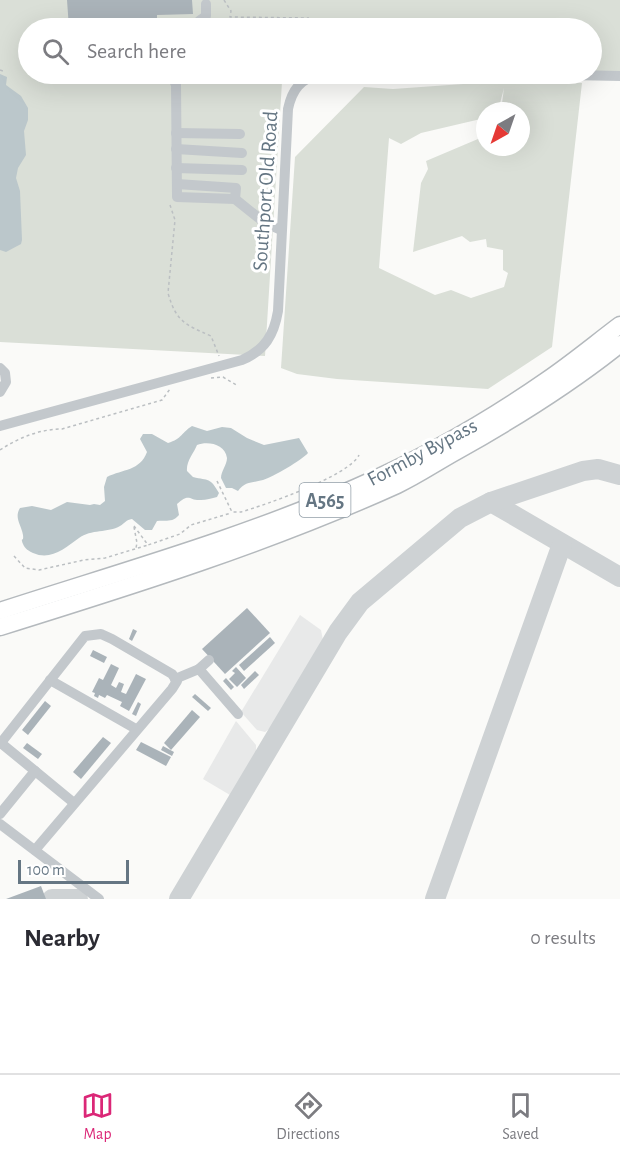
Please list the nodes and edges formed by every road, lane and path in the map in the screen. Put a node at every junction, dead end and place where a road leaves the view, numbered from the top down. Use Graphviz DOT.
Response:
graph roads {
  1 [pos="224,0"];
  2 [pos="206,4"];
  3 [pos="203,18"];
  4 [pos="309,18"];
  5 [pos="602,76"];
  6 [pos="620,76"];
  7 [pos="176,84"];
  8 [pos="296,84"];
  9 [pos="176,133"];
  10 [pos="240,134"];
  11 [pos="176,150"];
  12 [pos="242,153"];
  13 [pos="176,168"];
  14 [pos="242,170"];
  15 [pos="170,205"];
  16 [pos="281,230"];
  17 [pos="620,325"];
  18 [pos="620,344"];
  19 [pos="220,366"];
  20 [pos="0,369"];
  21 [pos="204,378"];
  22 [pos="174,384"];
  23 [pos="238,386"];
  24 [pos="0,392"];
  25 [pos="0,426"];
  26 [pos="0,450"];
  27 [pos="359,455"];
  28 [pos="217,481"];
  29 [pos="232,512"];
  30 [pos="148,544"];
  31 [pos="136,548"];
  32 [pos="14,556"];
  33 [pos="0,610"];
  34 [pos="0,627"];
  35 [pos="209,660"];
  36 [pos="199,669"];
  37 [pos="175,679"];
  38 [pos="50,680"];
  39 [pos="238,714"];
  40 [pos="136,729"];
  41 [pos="1,743"];
  42 [pos="35,771"];
  43 [pos="74,803"];
  44 [pos="0,814"];
  45 [pos="0,824"];
  46 [pos="35,850"];
  47 [pos="99,899"];
  1 -- 4 [label="path"];
  2 -- 3 [label="street"];
  5 -- 6 [label="street, Southport Old Road"];
  7 -- 9 [label="street"];
  8 -- 16 [label="street, Southport Old Road"];
  9 -- 10 [label="street"];
  9 -- 11 [label="street"];
  11 -- 12 [label="street"];
  11 -- 13 [label="street"];
  13 -- 14 [label="street"];
  13 -- 16 [label="street"];
  15 -- 19 [label="path"];
  16 -- 19 [label="street, Southport Old Road"];
  17 -- 33 [label="highway, Formby Bypass / A565"];
  18 -- 34 [label="highway, Formby Bypass / A565"];
  19 -- 25 [label="street, Southport Old Road"];
  20 -- 24 [label="street"];
  21 -- 23 [label="path"];
  22 -- 26 [label="path"];
  27 -- 29 [label="path"];
  28 -- 29 [label="path"];
  29 -- 30 [label="path"];
  30 -- 31 [label="path"];
  30 -- 31 [label="path"];
  31 -- 32 [label="path"];
  35 -- 36 [label="street"];
  36 -- 37 [label="street"];
  36 -- 39 [label="street"];
  37 -- 38 [label="street"];
  37 -- 40 [label="street"];
  38 -- 40 [label="street"];
  38 -- 41 [label="street"];
  40 -- 43 [label="street"];
  41 -- 42 [label="street"];
  42 -- 43 [label="street"];
  42 -- 44 [label="street"];
  43 -- 46 [label="street"];
  45 -- 46 [label="street"];
  46 -- 47 [label="street"];
}
